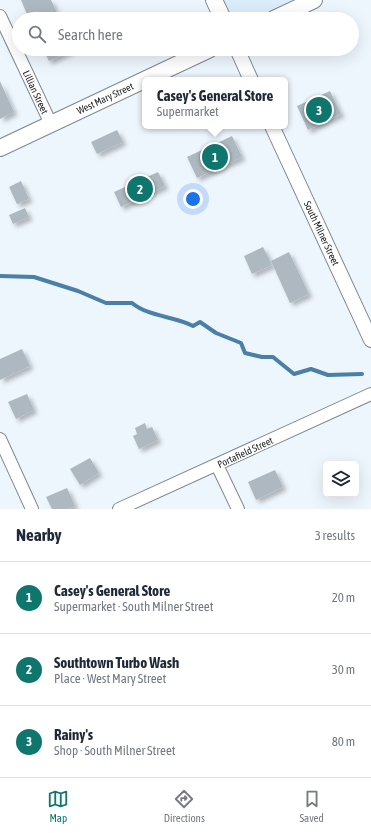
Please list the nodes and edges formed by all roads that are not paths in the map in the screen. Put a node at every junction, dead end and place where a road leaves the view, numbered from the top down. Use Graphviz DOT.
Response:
graph roads {
  1 [pos="214,0"];
  2 [pos="314,0"];
  3 [pos="220,12"];
  4 [pos="289,12"];
  5 [pos="0,16"];
  6 [pos="12,41"];
  7 [pos="19,56"];
  8 [pos="195,56"];
  9 [pos="240,56"];
  10 [pos="151,77"];
  11 [pos="250,77"];
  12 [pos="142,81"];
  13 [pos="51,124"];
  14 [pos="273,129"];
  15 [pos="0,148"];
  16 [pos="371,340"];
  17 [pos="371,394"];
  18 [pos="0,439"];
  19 [pos="217,465"];
  20 [pos="32,509"];
  21 [pos="119,509"];
  22 [pos="238,509"];
  1 -- 3 [label="main road"];
  2 -- 4 [label="main road"];
  5 -- 6 [label="street, Lillian Street"];
  7 -- 13 [label="street, Lillian Street"];
  8 -- 10 [label="main road, West Mary Street"];
  9 -- 11 [label="street"];
  12 -- 13 [label="main road, West Mary Street"];
  13 -- 15 [label="main road, West Mary Street"];
  14 -- 16 [label="street, South Milner Street"];
  17 -- 19 [label="street, Portafield Street"];
  18 -- 20 [label="street"];
  19 -- 21 [label="street, Portafield Street"];
  19 -- 22 [label="street"];
}
